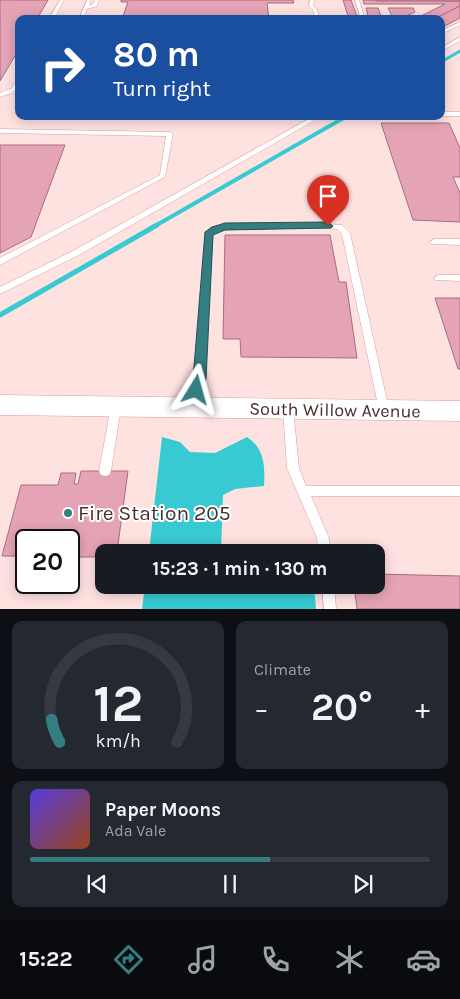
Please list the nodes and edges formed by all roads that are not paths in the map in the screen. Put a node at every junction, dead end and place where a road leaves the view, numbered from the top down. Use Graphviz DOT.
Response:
graph roads {
  1 [pos="62,0"];
  2 [pos="89,0"];
  3 [pos="97,0"];
  4 [pos="314,0"];
  5 [pos="357,0"];
  6 [pos="87,8"];
  7 [pos="53,15"];
  8 [pos="84,15"];
  9 [pos="316,15"];
  10 [pos="362,15"];
  11 [pos="460,23"];
  12 [pos="445,32"];
  13 [pos="460,39"];
  14 [pos="445,48"];
  15 [pos="15,85"];
  16 [pos="0,95"];
  17 [pos="445,114"];
  18 [pos="460,114"];
  19 [pos="312,120"];
  20 [pos="0,131"];
  21 [pos="434,242"];
  22 [pos="460,242"];
  23 [pos="0,262"];
  24 [pos="438,278"];
  25 [pos="460,278"];
  26 [pos="0,290"];
  27 [pos="0,406"];
  28 [pos="116,407"];
  29 [pos="196,408"];
  30 [pos="288,409"];
  31 [pos="384,410"];
  32 [pos="460,411"];
  33 [pos="105,471"];
  34 [pos="303,491"];
  35 [pos="460,491"];
  36 [pos="323,544"];
  37 [pos="329,594"];
  38 [pos="330,609"];
  1 -- 7 [label="lane"];
  2 -- 6 [label="lane"];
  3 -- 6 [label="lane"];
  4 -- 9 [label="lane"];
  5 -- 10 [label="lane"];
  6 -- 8 [label="lane"];
  11 -- 12 [label="lane"];
  13 -- 14 [label="lane"];
  15 -- 16 [label="lane"];
  17 -- 18 [label="lane"];
  19 -- 26 [label="lane"];
  20 -- 23 [label="lane"];
  21 -- 22 [label="lane"];
  24 -- 25 [label="lane"];
  27 -- 28 [label="street, South Willow Avenue"];
  28 -- 29 [label="street, South Willow Avenue"];
  28 -- 33 [label="lane"];
  29 -- 30 [label="street, South Willow Avenue"];
  29 -- 31 [label="lane"];
  30 -- 31 [label="street, South Willow Avenue"];
  30 -- 34 [label="lane"];
  31 -- 32 [label="street, South Willow Avenue"];
  34 -- 35 [label="lane"];
  34 -- 36 [label="lane"];
  37 -- 38 [label="lane"];
}
